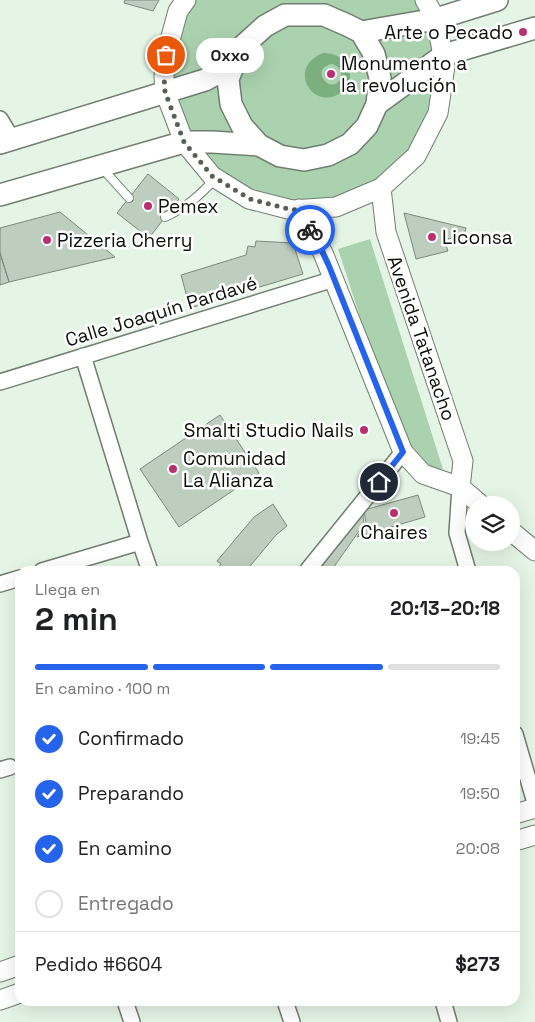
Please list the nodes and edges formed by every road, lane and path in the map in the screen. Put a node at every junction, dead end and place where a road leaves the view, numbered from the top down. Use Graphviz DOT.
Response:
graph roads {
  1 [pos="186,0"];
  2 [pos="425,0"];
  3 [pos="497,0"];
  4 [pos="436,19"];
  5 [pos="535,28"];
  6 [pos="360,32"];
  7 [pos="444,55"];
  8 [pos="234,64"];
  9 [pos="165,92"];
  10 [pos="377,104"];
  11 [pos="0,119"];
  12 [pos="6,141"];
  13 [pos="184,142"];
  14 [pos="259,145"];
  15 [pos="100,166"];
  16 [pos="216,178"];
  17 [pos="380,188"];
  18 [pos="0,195"];
  19 [pos="129,198"];
  20 [pos="299,209"];
  21 [pos="166,217"];
  22 [pos="334,279"];
  23 [pos="83,356"];
  24 [pos="0,382"];
  25 [pos="403,452"];
  26 [pos="460,487"];
  27 [pos="470,496"];
  28 [pos="520,538"];
  29 [pos="140,542"];
  30 [pos="535,551"];
  31 [pos="59,566"];
  32 [pos="148,566"];
  33 [pos="311,566"];
  34 [pos="467,566"];
  35 [pos="15,580"];
  36 [pos="0,584"];
  37 [pos="520,752"];
  38 [pos="535,804"];
  39 [pos="535,808"];
  40 [pos="520,812"];
  41 [pos="535,835"];
  42 [pos="520,840"];
  43 [pos="15,996"];
  44 [pos="0,1000"];
  45 [pos="127,1006"];
  46 [pos="287,1006"];
  47 [pos="444,1006"];
  48 [pos="132,1022"];
  49 [pos="292,1022"];
  50 [pos="449,1022"];
  1 -- 9 [label="street"];
  2 -- 4 [label="street"];
  3 -- 4 [label="main road"];
  4 -- 6 [label="main road"];
  4 -- 7 [label="street"];
  5 -- 7 [label="main road"];
  6 -- 8 [label="main road"];
  6 -- 10 [label="main road"];
  7 -- 10 [label="main road"];
  7 -- 17 [label="street"];
  8 -- 9 [label="main road"];
  8 -- 14 [label="main road"];
  9 -- 12 [label="main road"];
  9 -- 13 [label="street"];
  10 -- 14 [label="main road"];
  11 -- 12 [label="street"];
  13 -- 14 [label="main road"];
  13 -- 15 [label="main road"];
  13 -- 16 [label="street"];
  15 -- 18 [label="main road"];
  15 -- 19 [label="lane"];
  16 -- 20 [label="street"];
  16 -- 21 [label="lane"];
  17 -- 20 [label="street"];
  17 -- 26 [label="street, Avenida Tatanacho"];
  20 -- 22 [label="street"];
  22 -- 23 [label="street, Calle Joaquín Pardavé"];
  22 -- 25 [label="street"];
  23 -- 24 [label="street, Calle Joaquín Pardavé"];
  23 -- 29 [label="street"];
  25 -- 26 [label="street"];
  25 -- 33 [label="street"];
  26 -- 27 [label="street"];
  26 -- 34 [label="street, Avenida Tatanacho"];
  28 -- 30 [label="street"];
  29 -- 31 [label="street"];
  29 -- 32 [label="street"];
  35 -- 36 [label="street"];
  37 -- 38 [label="street"];
  39 -- 40 [label="street"];
  41 -- 42 [label="street"];
  43 -- 44 [label="street"];
  45 -- 48 [label="street"];
  46 -- 49 [label="street"];
  47 -- 50 [label="street"];
}
